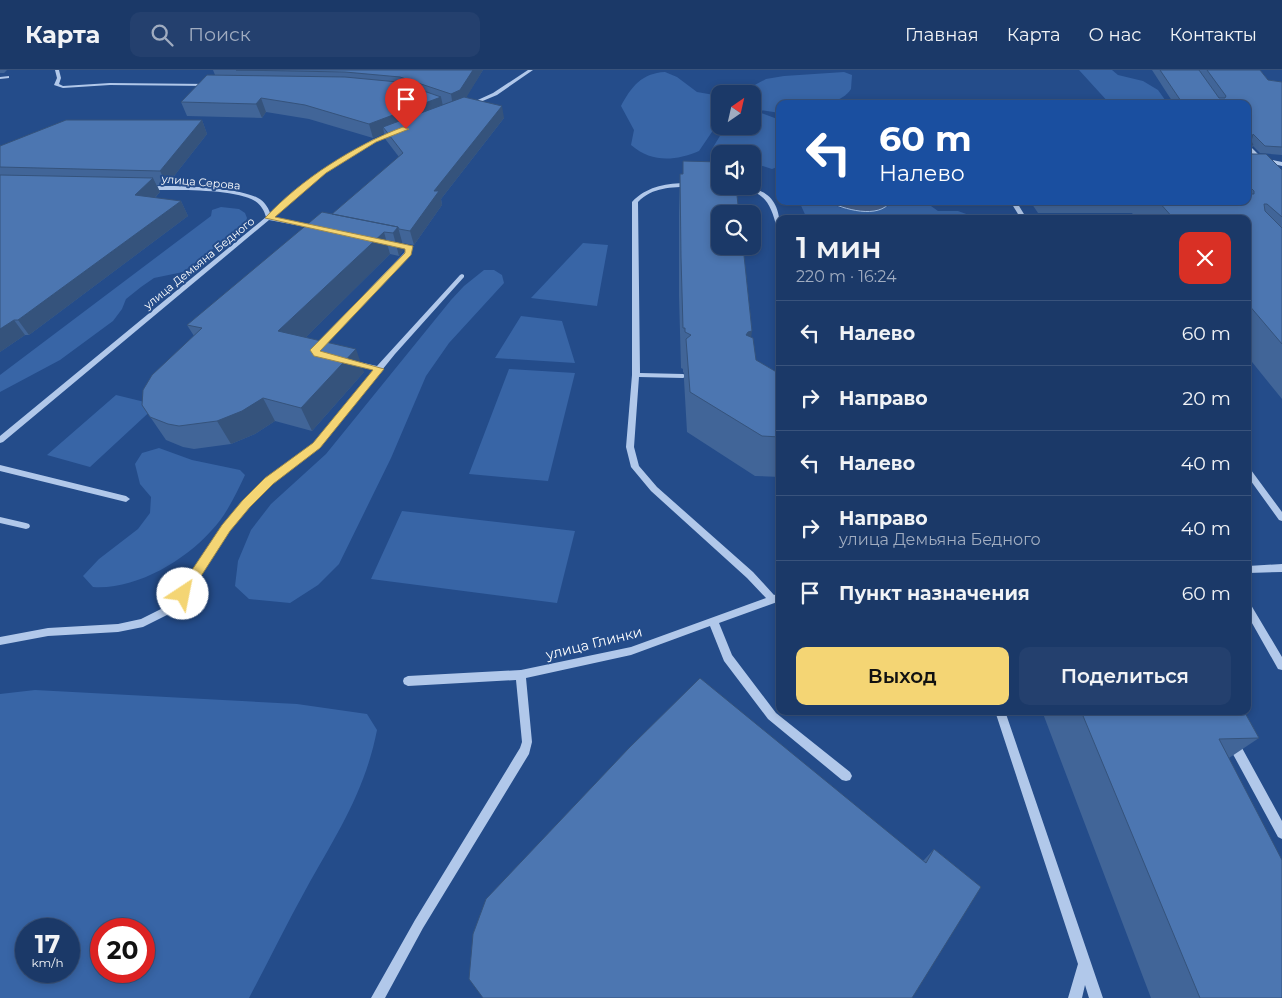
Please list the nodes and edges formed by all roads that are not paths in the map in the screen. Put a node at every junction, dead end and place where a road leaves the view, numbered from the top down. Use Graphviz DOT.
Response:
graph roads {
  1 [pos="57,70"];
  2 [pos="531,70"];
  3 [pos="0,78"];
  4 [pos="7,78"];
  5 [pos="215,85"];
  6 [pos="462,108"];
  7 [pos="400,131"];
  8 [pos="1251,149"];
  9 [pos="1282,164"];
  10 [pos="700,186"];
  11 [pos="140,188"];
  12 [pos="761,192"];
  13 [pos="777,215"];
  14 [pos="269,218"];
  15 [pos="317,229"];
  16 [pos="326,230"];
  17 [pos="310,235"];
  18 [pos="382,241"];
  19 [pos="462,276"];
  20 [pos="317,354"];
  21 [pos="344,360"];
  22 [pos="379,369"];
  23 [pos="636,375"];
  24 [pos="683,376"];
  25 [pos="0,440"];
  26 [pos="0,468"];
  27 [pos="1251,476"];
  28 [pos="126,499"];
  29 [pos="1282,518"];
  30 [pos="0,520"];
  31 [pos="26,526"];
  32 [pos="1282,568"];
  33 [pos="1251,570"];
  34 [pos="776,598"];
  35 [pos="1251,613"];
  36 [pos="713,621"];
  37 [pos="0,641"];
  38 [pos="1282,666"];
  39 [pos="521,675"];
  40 [pos="408,681"];
  41 [pos="1001,715"];
  42 [pos="1226,729"];
  43 [pos="846,776"];
  44 [pos="1282,833"];
  45 [pos="1084,965"];
  46 [pos="378,998"];
  47 [pos="1074,998"];
  48 [pos="1096,998"];
  1 -- 5 [label="street"];
  2 -- 6 [label="street"];
  3 -- 4 [label="street"];
  7 -- 14 [label="street, улица Демьяна Бедного"];
  8 -- 9 [label="street"];
  10 -- 23 [label="street"];
  11 -- 14 [label="street, улица Серова"];
  12 -- 13 [label="street"];
  14 -- 15 [label="street"];
  14 -- 25 [label="street, улица Демьяна Бедного"];
  15 -- 16 [label="street"];
  15 -- 17 [label="street"];
  18 -- 20 [label="street"];
  19 -- 22 [label="street"];
  21 -- 22 [label="street"];
  22 -- 37 [label="street"];
  23 -- 24 [label="street"];
  23 -- 34 [label="street"];
  26 -- 28 [label="street"];
  27 -- 29 [label="street"];
  30 -- 31 [label="street"];
  32 -- 33 [label="street"];
  34 -- 36 [label="street, улица Глинки"];
  35 -- 38 [label="street"];
  36 -- 39 [label="street, улица Глинки"];
  36 -- 43 [label="street"];
  39 -- 40 [label="street, улица Глинки"];
  39 -- 46 [label="street"];
  41 -- 45 [label="street"];
  42 -- 44 [label="street"];
  45 -- 47 [label="street"];
  45 -- 48 [label="street"];
}
